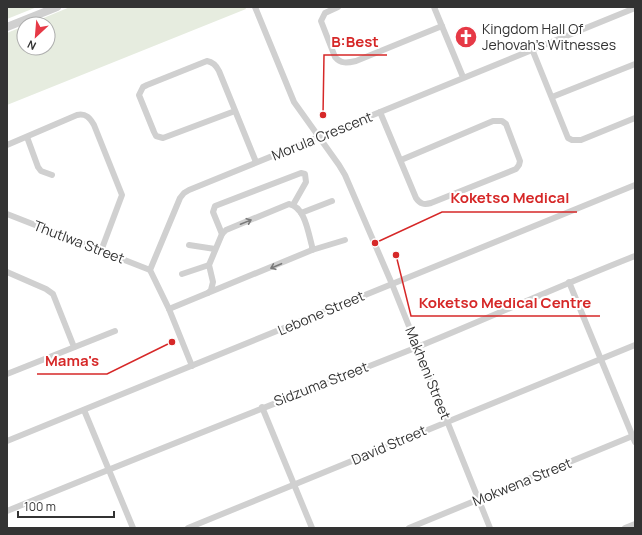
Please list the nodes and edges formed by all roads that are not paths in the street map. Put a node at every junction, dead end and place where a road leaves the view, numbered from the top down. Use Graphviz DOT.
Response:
graph roads {
  1 [pos="57,7"];
  2 [pos="254,7"];
  3 [pos="338,7"];
  4 [pos="434,7"];
  5 [pos="635,8"];
  6 [pos="627,9"];
  7 [pos="442,26"];
  8 [pos="7,27"];
  9 [pos="532,49"];
  10 [pos="635,64"];
  11 [pos="463,77"];
  12 [pos="552,97"];
  13 [pos="235,111"];
  14 [pos="380,112"];
  15 [pos="635,118"];
  16 [pos="27,137"];
  17 [pos="319,137"];
  18 [pos="7,145"];
  19 [pos="401,160"];
  20 [pos="256,162"];
  21 [pos="52,175"];
  22 [pos="635,185"];
  23 [pos="332,201"];
  24 [pos="293,205"];
  25 [pos="301,213"];
  26 [pos="7,214"];
  27 [pos="222,234"];
  28 [pos="345,240"];
  29 [pos="189,244"];
  30 [pos="215,249"];
  31 [pos="312,250"];
  32 [pos="101,251"];
  33 [pos="635,256"];
  34 [pos="209,265"];
  35 [pos="150,270"];
  36 [pos="7,272"];
  37 [pos="182,274"];
  38 [pos="568,282"];
  39 [pos="392,284"];
  40 [pos="208,293"];
  41 [pos="168,309"];
  42 [pos="115,331"];
  43 [pos="635,345"];
  44 [pos="74,346"];
  45 [pos="417,347"];
  46 [pos="601,360"];
  47 [pos="192,366"];
  48 [pos="7,374"];
  49 [pos="262,407"];
  50 [pos="84,410"];
  51 [pos="447,421"];
  52 [pos="634,438"];
  53 [pos="7,441"];
  54 [pos="109,469"];
  55 [pos="294,485"];
  56 [pos="478,500"];
  57 [pos="7,511"];
  58 [pos="635,524"];
  59 [pos="133,528"];
  60 [pos="188,528"];
  61 [pos="312,528"];
  62 [pos="409,528"];
  63 [pos="490,528"];
  64 [pos="625,528"];
  1 -- 8 [label="street"];
  2 -- 17 [label="street, Makheni Street"];
  3 -- 7 [label="street"];
  4 -- 7 [label="street"];
  5 -- 6 [label="street, Morula Crescent"];
  6 -- 9 [label="street, Morula Crescent"];
  7 -- 11 [label="street"];
  9 -- 11 [label="street, Morula Crescent"];
  9 -- 12 [label="street"];
  10 -- 12 [label="street"];
  11 -- 14 [label="street, Morula Crescent"];
  12 -- 15 [label="street"];
  13 -- 13 [label="street"];
  13 -- 20 [label="street"];
  14 -- 17 [label="street, Morula Crescent"];
  14 -- 19 [label="street"];
  16 -- 18 [label="street"];
  16 -- 21 [label="street"];
  16 -- 32 [label="street"];
  17 -- 20 [label="street, Morula Crescent"];
  17 -- 39 [label="street, Makheni Street"];
  19 -- 19 [label="street"];
  20 -- 35 [label="street, Morula Crescent"];
  22 -- 39 [label="street, Lebone Street"];
  23 -- 25 [label="street"];
  24 -- 25 [label="street"];
  27 -- 24 [label="street, one-way"];
  24 -- 27 [label="street"];
  25 -- 31 [label="street"];
  26 -- 32 [label="street, Thutlwa Street"];
  27 -- 30 [label="street"];
  28 -- 31 [label="street"];
  29 -- 30 [label="street"];
  30 -- 34 [label="street"];
  31 -- 40 [label="street, one-way"];
  32 -- 35 [label="street, Thutlwa Street"];
  33 -- 38 [label="street, Sidzuma Street"];
  34 -- 37 [label="street"];
  34 -- 40 [label="street"];
  35 -- 41 [label="street"];
  36 -- 44 [label="street"];
  38 -- 45 [label="street, Sidzuma Street"];
  38 -- 46 [label="street"];
  39 -- 45 [label="street, Makheni Street"];
  39 -- 47 [label="street, Lebone Street"];
  40 -- 41 [label="street"];
  41 -- 47 [label="street"];
  42 -- 44 [label="street"];
  43 -- 46 [label="street, David Street"];
  44 -- 48 [label="street"];
  45 -- 49 [label="street, Sidzuma Street"];
  45 -- 51 [label="street, Makheni Street"];
  46 -- 51 [label="street, David Street"];
  46 -- 52 [label="street"];
  47 -- 50 [label="street, Lebone Street"];
  49 -- 54 [label="street, Sidzuma Street"];
  49 -- 55 [label="street"];
  50 -- 53 [label="street, Lebone Street"];
  50 -- 54 [label="street"];
  51 -- 55 [label="street, David Street"];
  51 -- 56 [label="street, Makheni Street"];
  52 -- 56 [label="street, Mokwena Street"];
  54 -- 57 [label="street, Sidzuma Street"];
  54 -- 59 [label="street"];
  55 -- 60 [label="street, David Street"];
  55 -- 61 [label="street"];
  56 -- 62 [label="street, Mokwena Street"];
  56 -- 63 [label="street, Makheni Street"];
  58 -- 64 [label="street"];
}
